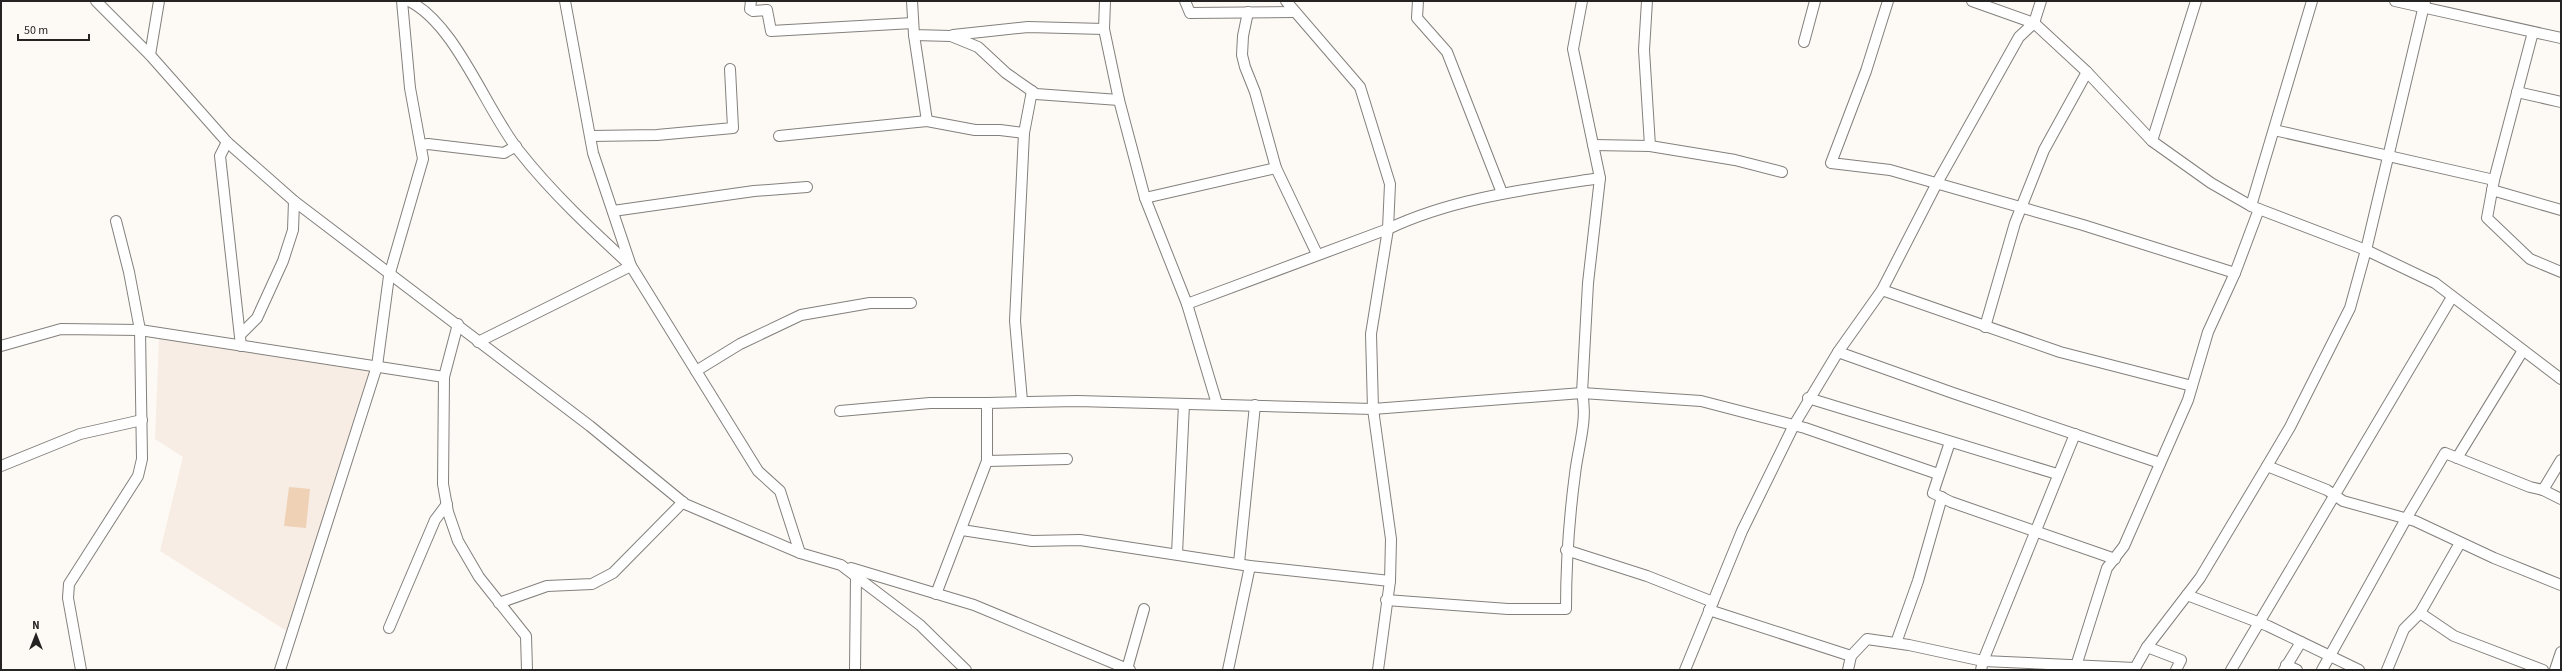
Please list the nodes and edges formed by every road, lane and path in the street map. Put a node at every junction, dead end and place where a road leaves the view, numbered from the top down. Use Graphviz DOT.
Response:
graph roads {
  1 [pos="96,1"];
  2 [pos="159,1"];
  3 [pos="402,1"];
  4 [pos="409,1"];
  5 [pos="565,1"];
  6 [pos="751,1"];
  7 [pos="912,1"];
  8 [pos="1105,1"];
  9 [pos="1185,1"];
  10 [pos="1286,1"];
  11 [pos="1418,1"];
  12 [pos="1582,1"];
  13 [pos="1647,1"];
  14 [pos="1815,1"];
  15 [pos="1888,1"];
  16 [pos="1972,1"];
  17 [pos="2041,1"];
  18 [pos="2196,1"];
  19 [pos="2312,1"];
  20 [pos="2395,1"];
  21 [pos="2424,5"];
  22 [pos="1248,12"];
  23 [pos="1295,12"];
  24 [pos="913,23"];
  25 [pos="2034,23"];
  26 [pos="1104,28"];
  27 [pos="2533,32"];
  28 [pos="914,35"];
  29 [pos="952,36"];
  30 [pos="2561,38"];
  31 [pos="1804,42"];
  32 [pos="150,55"];
  33 [pos="730,69"];
  34 [pos="2087,72"];
  35 [pos="1032,91"];
  36 [pos="2517,92"];
  37 [pos="1119,100"];
  38 [pos="2561,102"];
  39 [pos="927,121"];
  40 [pos="2274,130"];
  41 [pos="1024,133"];
  42 [pos="591,136"];
  43 [pos="779,136"];
  44 [pos="2152,141"];
  45 [pos="227,142"];
  46 [pos="1593,145"];
  47 [pos="421,146"];
  48 [pos="516,146"];
  49 [pos="1650,146"];
  50 [pos="2389,155"];
  51 [pos="1276,168"];
  52 [pos="1782,172"];
  53 [pos="1600,178"];
  54 [pos="1937,183"];
  55 [pos="2493,185"];
  56 [pos="807,187"];
  57 [pos="1502,194"];
  58 [pos="1145,198"];
  59 [pos="294,201"];
  60 [pos="2255,207"];
  61 [pos="2021,208"];
  62 [pos="2561,210"];
  63 [pos="613,211"];
  64 [pos="116,221"];
  65 [pos="1388,229"];
  66 [pos="2366,250"];
  67 [pos="1317,254"];
  68 [pos="631,266"];
  69 [pos="2561,272"];
  70 [pos="2235,273"];
  71 [pos="389,276"];
  72 [pos="1882,290"];
  73 [pos="2452,297"];
  74 [pos="911,303"];
  75 [pos="1187,304"];
  76 [pos="458,324"];
  77 [pos="1985,327"];
  78 [pos="140,330"];
  79 [pos="240,335"];
  80 [pos="2,342"];
  81 [pos="478,342"];
  82 [pos="241,346"];
  83 [pos="1838,352"];
  84 [pos="2522,352"];
  85 [pos="377,366"];
  86 [pos="696,371"];
  87 [pos="444,378"];
  88 [pos="2561,379"];
  89 [pos="2192,386"];
  90 [pos="1582,393"];
  91 [pos="1808,398"];
  92 [pos="1022,401"];
  93 [pos="987,403"];
  94 [pos="1184,404"];
  95 [pos="1217,404"];
  96 [pos="1255,405"];
  97 [pos="1373,409"];
  98 [pos="840,411"];
  99 [pos="142,420"];
  100 [pos="1794,425"];
  101 [pos="2075,434"];
  102 [pos="1950,442"];
  103 [pos="2457,458"];
  104 [pos="1067,459"];
  105 [pos="2561,460"];
  106 [pos="987,461"];
  107 [pos="2160,463"];
  108 [pos="1,466"];
  109 [pos="2267,466"];
  110 [pos="1938,474"];
  111 [pos="2057,474"];
  112 [pos="2542,490"];
  113 [pos="2335,496"];
  114 [pos="1942,497"];
  115 [pos="2561,499"];
  116 [pos="683,502"];
  117 [pos="447,504"];
  118 [pos="2406,519"];
  119 [pos="962,530"];
  120 [pos="2035,531"];
  121 [pos="2460,543"];
  122 [pos="1566,550"];
  123 [pos="800,553"];
  124 [pos="1177,554"];
  125 [pos="2114,559"];
  126 [pos="1239,563"];
  127 [pos="841,565"];
  128 [pos="1250,566"];
  129 [pos="856,575"];
  130 [pos="1390,581"];
  131 [pos="2561,585"];
  132 [pos="936,594"];
  133 [pos="2187,595"];
  134 [pos="1386,600"];
  135 [pos="499,603"];
  136 [pos="1711,606"];
  137 [pos="1144,609"];
  138 [pos="2420,613"];
  139 [pos="2259,623"];
  140 [pos="389,628"];
  141 [pos="2301,642"];
  142 [pos="1896,643"];
  143 [pos="2146,647"];
  144 [pos="2561,652"];
  145 [pos="1851,656"];
  146 [pos="2331,657"];
  147 [pos="1982,665"];
  148 [pos="2076,666"];
  149 [pos="2285,668"];
  150 [pos="1129,669"];
  151 [pos="2134,669"];
  152 [pos="81,670"];
  153 [pos="280,670"];
  154 [pos="527,670"];
  155 [pos="855,670"];
  156 [pos="966,670"];
  157 [pos="1228,670"];
  158 [pos="1378,670"];
  159 [pos="1685,670"];
  160 [pos="1848,670"];
  161 [pos="2176,670"];
  162 [pos="2231,670"];
  163 [pos="2297,670"];
  164 [pos="2322,670"];
  165 [pos="2359,670"];
  166 [pos="2387,670"];
  167 [pos="2543,670"];
  168 [pos="2555,670"];
  1 -- 32 [label="street"];
  2 -- 32 [label="street"];
  3 -- 47 [label="street"];
  4 -- 48 [label="street"];
  5 -- 42 [label="street"];
  6 -- 24 [label="street"];
  7 -- 24 [label="street"];
  8 -- 26 [label="street"];
  9 -- 22 [label="street"];
  10 -- 23 [label="street"];
  11 -- 57 [label="street"];
  12 -- 46 [label="street"];
  13 -- 49 [label="street"];
  14 -- 31 [label="street"];
  15 -- 54 [label="street"];
  16 -- 25 [label="street"];
  17 -- 25 [label="street"];
  18 -- 44 [label="street"];
  19 -- 40 [label="street"];
  20 -- 21 [label="street"];
  21 -- 27 [label="street"];
  21 -- 50 [label="street"];
  22 -- 23 [label="street"];
  22 -- 51 [label="street"];
  23 -- 65 [label="street"];
  24 -- 28 [label="street"];
  25 -- 34 [label="street"];
  25 -- 54 [label="street"];
  26 -- 29 [label="street"];
  26 -- 37 [label="street"];
  27 -- 30 [label="street"];
  27 -- 36 [label="street"];
  28 -- 29 [label="street"];
  28 -- 39 [label="street"];
  29 -- 35 [label="street"];
  32 -- 45 [label="street"];
  33 -- 42 [label="street"];
  34 -- 44 [label="street"];
  34 -- 61 [label="street"];
  35 -- 37 [label="street"];
  35 -- 41 [label="street"];
  36 -- 38 [label="street"];
  36 -- 55 [label="street"];
  37 -- 58 [label="street"];
  39 -- 41 [label="street"];
  39 -- 43 [label="street"];
  40 -- 50 [label="street"];
  40 -- 60 [label="street"];
  41 -- 92 [label="street"];
  42 -- 63 [label="street"];
  44 -- 60 [label="street"];
  45 -- 59 [label="street"];
  45 -- 79 [label="street"];
  46 -- 49 [label="street"];
  46 -- 53 [label="street"];
  47 -- 48 [label="street"];
  47 -- 71 [label="street"];
  48 -- 68 [label="street"];
  49 -- 52 [label="street"];
  50 -- 55 [label="street"];
  50 -- 66 [label="street"];
  51 -- 58 [label="street"];
  51 -- 67 [label="street"];
  53 -- 57 [label="street"];
  53 -- 90 [label="street"];
  54 -- 61 [label="street"];
  54 -- 72 [label="street"];
  55 -- 62 [label="street"];
  55 -- 69 [label="street"];
  56 -- 63 [label="street"];
  57 -- 65 [label="street"];
  58 -- 75 [label="street"];
  59 -- 71 [label="street"];
  59 -- 79 [label="street"];
  60 -- 66 [label="street"];
  60 -- 70 [label="street"];
  61 -- 70 [label="street"];
  61 -- 77 [label="street"];
  63 -- 68 [label="street"];
  64 -- 78 [label="street"];
  65 -- 67 [label="street"];
  65 -- 97 [label="street"];
  66 -- 73 [label="street"];
  66 -- 109 [label="street"];
  67 -- 75 [label="street"];
  68 -- 81 [label="street"];
  68 -- 86 [label="street"];
  70 -- 89 [label="street"];
  71 -- 76 [label="street"];
  71 -- 85 [label="street"];
  72 -- 77 [label="street"];
  72 -- 83 [label="street"];
  73 -- 84 [label="street"];
  73 -- 113 [label="street"];
  74 -- 86 [label="street"];
  75 -- 95 [label="street"];
  76 -- 81 [label="street"];
  76 -- 87 [label="street"];
  77 -- 89 [label="street"];
  78 -- 80 [label="street"];
  78 -- 82 [label="street"];
  78 -- 99 [label="street"];
  79 -- 82 [label="street"];
  81 -- 116 [label="street"];
  82 -- 85 [label="street"];
  83 -- 91 [label="street"];
  83 -- 101 [label="street"];
  84 -- 88 [label="street"];
  84 -- 103 [label="street"];
  85 -- 87 [label="street"];
  85 -- 153 [label="street"];
  86 -- 123 [label="street"];
  87 -- 117 [label="street"];
  89 -- 107 [label="street"];
  90 -- 97 [label="street"];
  90 -- 100 [label="street"];
  90 -- 122 [label="street"];
  91 -- 100 [label="street"];
  91 -- 102 [label="street"];
  92 -- 93 [label="street"];
  92 -- 94 [label="street"];
  93 -- 98 [label="street"];
  93 -- 106 [label="street"];
  94 -- 95 [label="street"];
  94 -- 124 [label="street"];
  95 -- 96 [label="street"];
  96 -- 97 [label="street"];
  96 -- 126 [label="street"];
  97 -- 130 [label="street"];
  99 -- 108 [label="street"];
  99 -- 152 [label="street"];
  100 -- 110 [label="street"];
  100 -- 136 [label="street"];
  101 -- 107 [label="street"];
  101 -- 111 [label="street"];
  102 -- 110 [label="street"];
  102 -- 111 [label="street"];
  103 -- 112 [label="street"];
  103 -- 118 [label="street"];
  104 -- 106 [label="street"];
  105 -- 112 [label="street"];
  106 -- 119 [label="street"];
  107 -- 125 [label="street"];
  109 -- 113 [label="street"];
  109 -- 133 [label="street"];
  110 -- 114 [label="street"];
  111 -- 120 [label="street"];
  112 -- 115 [label="street"];
  113 -- 118 [label="street"];
  113 -- 139 [label="street"];
  114 -- 120 [label="street"];
  114 -- 142 [label="street"];
  116 -- 123 [label="street"];
  116 -- 135 [label="street"];
  117 -- 135 [label="street"];
  117 -- 140 [label="street"];
  118 -- 121 [label="street"];
  118 -- 146 [label="street"];
  119 -- 124 [label="street"];
  119 -- 132 [label="street"];
  120 -- 125 [label="street"];
  120 -- 147 [label="street"];
  121 -- 131 [label="street"];
  121 -- 138 [label="street"];
  122 -- 134 [label="street"];
  122 -- 136 [label="street"];
  123 -- 127 [label="street"];
  124 -- 126 [label="street"];
  125 -- 148 [label="street"];
  126 -- 128 [label="street"];
  127 -- 129 [label="street"];
  127 -- 132 [label="street"];
  128 -- 130 [label="street"];
  128 -- 157 [label="street"];
  129 -- 155 [label="street"];
  129 -- 156 [label="street"];
  130 -- 134 [label="street"];
  132 -- 150 [label="street"];
  133 -- 139 [label="street"];
  133 -- 143 [label="street"];
  134 -- 158 [label="street"];
  135 -- 154 [label="street"];
  136 -- 145 [label="street"];
  136 -- 159 [label="street"];
  137 -- 150 [label="street"];
  138 -- 166 [label="street"];
  138 -- 167 [label="street"];
  139 -- 141 [label="street"];
  139 -- 162 [label="street"];
  141 -- 146 [label="street"];
  141 -- 149 [label="street"];
  142 -- 145 [label="street"];
  142 -- 147 [label="street"];
  143 -- 151 [label="street"];
  143 -- 161 [label="street"];
  144 -- 168 [label="street"];
  145 -- 160 [label="street"];
  146 -- 164 [label="street"];
  146 -- 165 [label="street"];
  147 -- 148 [label="street"];
  148 -- 151 [label="street"];
  149 -- 163 [label="street"];
}
